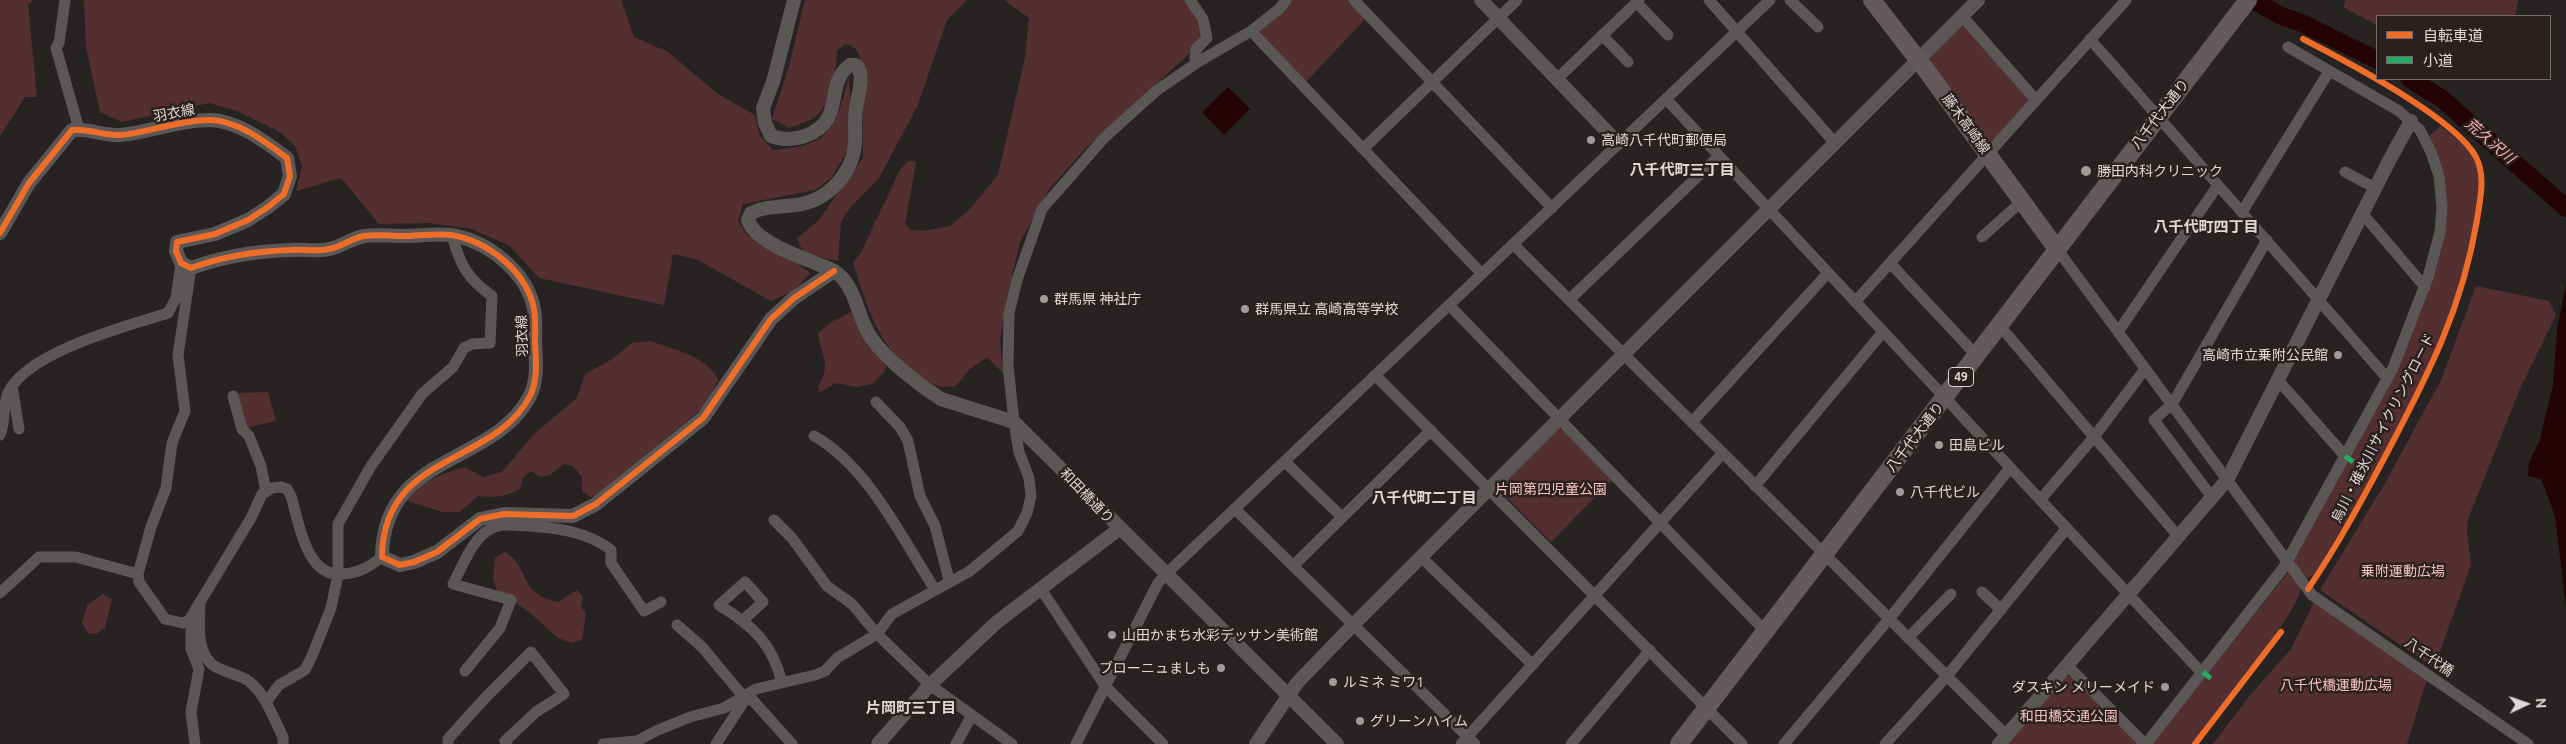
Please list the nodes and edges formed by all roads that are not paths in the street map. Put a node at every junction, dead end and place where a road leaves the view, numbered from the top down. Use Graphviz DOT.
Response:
graph roads {
  1 [pos="65,0"];
  2 [pos="794,0"];
  3 [pos="1190,0"];
  4 [pos="1286,0"];
  5 [pos="1354,0"];
  6 [pos="1481,0"];
  7 [pos="1516,0"];
  8 [pos="1709,0"];
  9 [pos="1770,0"];
  10 [pos="1790,0"];
  11 [pos="1978,0"];
  12 [pos="2126,0"];
  13 [pos="1638,1"];
  14 [pos="1875,1"];
  15 [pos="2245,5"];
  16 [pos="1962,16"];
  17 [pos="1498,18"];
  18 [pos="1818,27"];
  19 [pos="1251,31"];
  20 [pos="1736,31"];
  21 [pos="1602,35"];
  22 [pos="1668,35"];
  23 [pos="2090,39"];
  24 [pos="2288,47"];
  25 [pos="1918,60"];
  26 [pos="1198,62"];
  27 [pos="1628,62"];
  28 [pos="2328,73"];
  29 [pos="1557,79"];
  30 [pos="1431,82"];
  31 [pos="1666,99"];
  32 [pos="2036,100"];
  33 [pos="2159,116"];
  34 [pos="2412,121"];
  35 [pos="79,129"];
  36 [pos="1618,143"];
  37 [pos="1835,143"];
  38 [pos="1364,148"];
  39 [pos="1988,154"];
  40 [pos="1719,156"];
  41 [pos="2345,172"];
  42 [pos="2218,185"];
  43 [pos="2375,188"];
  44 [pos="2022,201"];
  45 [pos="1552,208"];
  46 [pos="1769,209"];
  47 [pos="2242,212"];
  48 [pos="2362,213"];
  49 [pos="0,233"];
  50 [pos="452,235"];
  51 [pos="1982,237"];
  52 [pos="2267,240"];
  53 [pos="1513,244"];
  54 [pos="2057,249"];
  55 [pos="1890,263"];
  56 [pos="186,265"];
  57 [pos="834,271"];
  58 [pos="1828,273"];
  59 [pos="1482,274"];
  60 [pos="2425,286"];
  61 [pos="2318,299"];
  62 [pos="1568,300"];
  63 [pos="1855,302"];
  64 [pos="1449,305"];
  65 [pos="2000,326"];
  66 [pos="1884,332"];
  67 [pos="2118,332"];
  68 [pos="1624,355"];
  69 [pos="1977,356"];
  70 [pos="2145,369"];
  71 [pos="1375,375"];
  72 [pos="2387,378"];
  73 [pos="2278,380"];
  74 [pos="12,386"];
  75 [pos="233,396"];
  76 [pos="1945,398"];
  77 [pos="876,402"];
  78 [pos="2172,404"];
  79 [pos="1560,419"];
  80 [pos="1014,422"];
  81 [pos="1692,422"];
  82 [pos="19,429"];
  83 [pos="1431,430"];
  84 [pos="0,435"];
  85 [pos="814,436"];
  86 [pos="2094,437"];
  87 [pos="1722,454"];
  88 [pos="2345,456"];
  89 [pos="1284,462"];
  90 [pos="2010,468"];
  91 [pos="2227,480"];
  92 [pos="1755,486"];
  93 [pos="1490,489"];
  94 [pos="266,492"];
  95 [pos="2211,496"];
  96 [pos="2040,500"];
  97 [pos="1235,509"];
  98 [pos="1342,518"];
  99 [pos="503,520"];
  100 [pos="774,520"];
  101 [pos="1660,523"];
  102 [pos="1119,529"];
  103 [pos="2066,529"];
  104 [pos="2178,536"];
  105 [pos="1825,554"];
  106 [pos="382,557"];
  107 [pos="1421,557"];
  108 [pos="2287,560"];
  109 [pos="1293,566"];
  110 [pos="138,574"];
  111 [pos="338,575"];
  112 [pos="1165,575"];
  113 [pos="949,580"];
  114 [pos="934,588"];
  115 [pos="1041,589"];
  116 [pos="1982,592"];
  117 [pos="0,593"];
  118 [pos="1951,594"];
  119 [pos="2127,594"];
  120 [pos="1595,595"];
  121 [pos="201,602"];
  122 [pos="661,602"];
  123 [pos="2001,610"];
  124 [pos="1889,619"];
  125 [pos="191,620"];
  126 [pos="744,620"];
  127 [pos="1353,624"];
  128 [pos="677,626"];
  129 [pos="1766,632"];
  130 [pos="877,634"];
  131 [pos="1908,638"];
  132 [pos="1650,650"];
  133 [pos="1532,665"];
  134 [pos="2067,665"];
  135 [pos="466,671"];
  136 [pos="2202,673"];
  137 [pos="1947,676"];
  138 [pos="782,684"];
  139 [pos="930,685"];
  140 [pos="1105,686"];
  141 [pos="746,696"];
  142 [pos="1289,696"];
  143 [pos="266,702"];
  144 [pos="1706,708"];
  145 [pos="971,717"];
  146 [pos="2003,740"];
  147 [pos="1468,742"];
  148 [pos="195,744"];
  149 [pos="283,744"];
  150 [pos="448,744"];
  151 [pos="508,744"];
  152 [pos="603,744"];
  153 [pos="716,744"];
  154 [pos="792,744"];
  155 [pos="878,744"];
  156 [pos="956,744"];
  157 [pos="1012,744"];
  158 [pos="1076,744"];
  159 [pos="1163,744"];
  160 [pos="1256,744"];
  161 [pos="1337,744"];
  162 [pos="1571,744"];
  163 [pos="1679,744"];
  164 [pos="1742,744"];
  165 [pos="1784,744"];
  166 [pos="1885,744"];
  167 [pos="2145,744"];
  168 [pos="2528,744"];
  1 -- 35 [label="street"];
  2 -- 57 [label="street"];
  3 -- 26 [label="street"];
  4 -- 19 [label="street"];
  5 -- 30 [label="street"];
  6 -- 17 [label="street"];
  7 -- 17 [label="street"];
  8 -- 20 [label="street"];
  9 -- 20 [label="street"];
  10 -- 18 [label="street"];
  11 -- 16 [label="street"];
  12 -- 23 [label="street"];
  13 -- 21 [label="street"];
  13 -- 22 [label="street"];
  14 -- 25 [label="main road, 藤木高崎線"];
  15 -- 33 [label="main road, 八千代大通り / 49"];
  16 -- 25 [label="street"];
  16 -- 32 [label="street"];
  17 -- 29 [label="street"];
  17 -- 30 [label="street"];
  19 -- 26 [label="street"];
  19 -- 38 [label="street"];
  20 -- 31 [label="street"];
  20 -- 37 [label="street"];
  21 -- 27 [label="street"];
  21 -- 29 [label="street"];
  23 -- 32 [label="street"];
  23 -- 33 [label="street"];
  24 -- 28 [label="street"];
  25 -- 37 [label="street"];
  25 -- 39 [label="main road, 藤木高崎線"];
  26 -- 80 [label="street"];
  28 -- 34 [label="street"];
  28 -- 47 [label="street"];
  29 -- 36 [label="street"];
  30 -- 38 [label="street"];
  30 -- 45 [label="street"];
  31 -- 36 [label="street"];
  31 -- 40 [label="street"];
  32 -- 39 [label="street"];
  33 -- 42 [label="street"];
  33 -- 54 [label="main road, 八千代大通り / 49"];
  34 -- 43 [label="street"];
  34 -- 60 [label="street"];
  35 -- 49 [label="street"];
  35 -- 56 [label="street, 羽衣線"];
  36 -- 45 [label="street"];
  37 -- 46 [label="street"];
  38 -- 59 [label="street"];
  39 -- 44 [label="main road, 藤木高崎線"];
  39 -- 55 [label="street"];
  40 -- 46 [label="street"];
  40 -- 62 [label="street"];
  41 -- 43 [label="street"];
  42 -- 47 [label="street"];
  42 -- 67 [label="street"];
  43 -- 48 [label="street"];
  44 -- 51 [label="street"];
  44 -- 54 [label="main road, 藤木高崎線"];
  45 -- 53 [label="street"];
  46 -- 58 [label="street"];
  46 -- 68 [label="street"];
  47 -- 52 [label="street"];
  48 -- 60 [label="street"];
  48 -- 61 [label="street"];
  50 -- 56 [label="street, 羽衣線"];
  50 -- 106 [label="street, 羽衣線"];
  50 -- 111 [label="street"];
  52 -- 61 [label="street"];
  52 -- 78 [label="street"];
  53 -- 59 [label="street"];
  53 -- 62 [label="street"];
  54 -- 65 [label="main road, 八千代大通り / 49"];
  54 -- 67 [label="street, 八千代橋"];
  55 -- 63 [label="street"];
  55 -- 69 [label="street"];
  56 -- 74 [label="street"];
  56 -- 110 [label="street"];
  57 -- 80 [label="street, 和田橋通り"];
  57 -- 99 [label="street"];
  58 -- 63 [label="street"];
  58 -- 81 [label="street"];
  59 -- 64 [label="street"];
  60 -- 72 [label="street"];
  61 -- 72 [label="street"];
  61 -- 73 [label="street"];
  62 -- 68 [label="street"];
  63 -- 66 [label="street"];
  64 -- 71 [label="street"];
  64 -- 79 [label="street"];
  65 -- 69 [label="main road, 八千代大通り / 49"];
  65 -- 86 [label="street"];
  66 -- 76 [label="street"];
  66 -- 92 [label="street"];
  67 -- 70 [label="street, 八千代橋"];
  68 -- 79 [label="street"];
  68 -- 81 [label="street"];
  69 -- 76 [label="main road, 八千代大通り / 49"];
  70 -- 78 [label="street, 八千代橋"];
  70 -- 86 [label="street"];
  71 -- 83 [label="street"];
  71 -- 89 [label="street"];
  72 -- 88 [label="street"];
  73 -- 88 [label="street"];
  73 -- 91 [label="street"];
  74 -- 82 [label="street"];
  74 -- 84 [label="street"];
  75 -- 94 [label="street"];
  76 -- 90 [label="street"];
  76 -- 105 [label="main road, 八千代大通り / 49"];
  77 -- 113 [label="street"];
  78 -- 91 [label="street, 八千代橋"];
  78 -- 95 [label="street"];
  79 -- 93 [label="street"];
  79 -- 101 [label="street"];
  80 -- 102 [label="street, 和田橋通り"];
  80 -- 113 [label="street"];
  81 -- 87 [label="street"];
  83 -- 93 [label="street"];
  83 -- 98 [label="street"];
  85 -- 114 [label="street"];
  86 -- 96 [label="street"];
  86 -- 104 [label="street"];
  87 -- 92 [label="street"];
  87 -- 101 [label="street"];
  88 -- 108 [label="street"];
  89 -- 97 [label="street"];
  89 -- 98 [label="street"];
  90 -- 96 [label="street"];
  90 -- 124 [label="street"];
  91 -- 95 [label="street"];
  91 -- 108 [label="street, 八千代橋"];
  92 -- 105 [label="street"];
  93 -- 107 [label="street"];
  93 -- 120 [label="street"];
  94 -- 111 [label="street"];
  94 -- 121 [label="street"];
  95 -- 104 [label="street"];
  96 -- 103 [label="street"];
  97 -- 109 [label="street"];
  97 -- 112 [label="street"];
  98 -- 109 [label="street"];
  99 -- 106 [label="street"];
  99 -- 122 [label="street"];
  99 -- 135 [label="street"];
  100 -- 130 [label="street"];
  101 -- 120 [label="street"];
  101 -- 129 [label="street"];
  102 -- 112 [label="street, 和田橋通り"];
  102 -- 115 [label="street"];
  103 -- 119 [label="street"];
  103 -- 123 [label="street"];
  104 -- 119 [label="street"];
  105 -- 124 [label="street"];
  105 -- 129 [label="main road, 八千代大通り / 49"];
  106 -- 111 [label="street"];
  107 -- 127 [label="street"];
  107 -- 133 [label="street"];
  108 -- 136 [label="street"];
  108 -- 168 [label="street, 八千代橋"];
  109 -- 127 [label="street"];
  110 -- 117 [label="street"];
  110 -- 125 [label="street"];
  111 -- 143 [label="street"];
  112 -- 140 [label="street"];
  112 -- 142 [label="street, 和田橋通り"];
  113 -- 114 [label="street"];
  114 -- 130 [label="street"];
  115 -- 139 [label="street"];
  115 -- 140 [label="street"];
  116 -- 123 [label="street"];
  118 -- 131 [label="street"];
  119 -- 134 [label="street"];
  119 -- 136 [label="street"];
  120 -- 132 [label="street"];
  120 -- 133 [label="street"];
  121 -- 125 [label="street"];
  121 -- 143 [label="street"];
  123 -- 137 [label="street"];
  124 -- 131 [label="street"];
  124 -- 165 [label="street"];
  125 -- 148 [label="street"];
  126 -- 138 [label="street"];
  127 -- 142 [label="street"];
  127 -- 147 [label="street"];
  128 -- 141 [label="street"];
  129 -- 144 [label="main road, 八千代大通り / 49"];
  130 -- 138 [label="street"];
  130 -- 139 [label="street"];
  131 -- 137 [label="street"];
  132 -- 144 [label="street"];
  132 -- 162 [label="street"];
  133 -- 147 [label="street"];
  134 -- 146 [label="street"];
  134 -- 167 [label="street"];
  136 -- 167 [label="street"];
  137 -- 146 [label="street"];
  137 -- 166 [label="street"];
  138 -- 141 [label="street"];
  139 -- 145 [label="street"];
  139 -- 155 [label="street"];
  140 -- 158 [label="street"];
  140 -- 159 [label="street"];
  141 -- 152 [label="street"];
  141 -- 153 [label="street"];
  141 -- 154 [label="street"];
  142 -- 160 [label="street"];
  142 -- 161 [label="street, 和田橋通り"];
  143 -- 149 [label="street"];
  144 -- 163 [label="main road, 八千代大通り / 49"];
  144 -- 164 [label="street"];
  145 -- 156 [label="street"];
  145 -- 157 [label="street"];
  150 -- 151 [label="street"];
}
